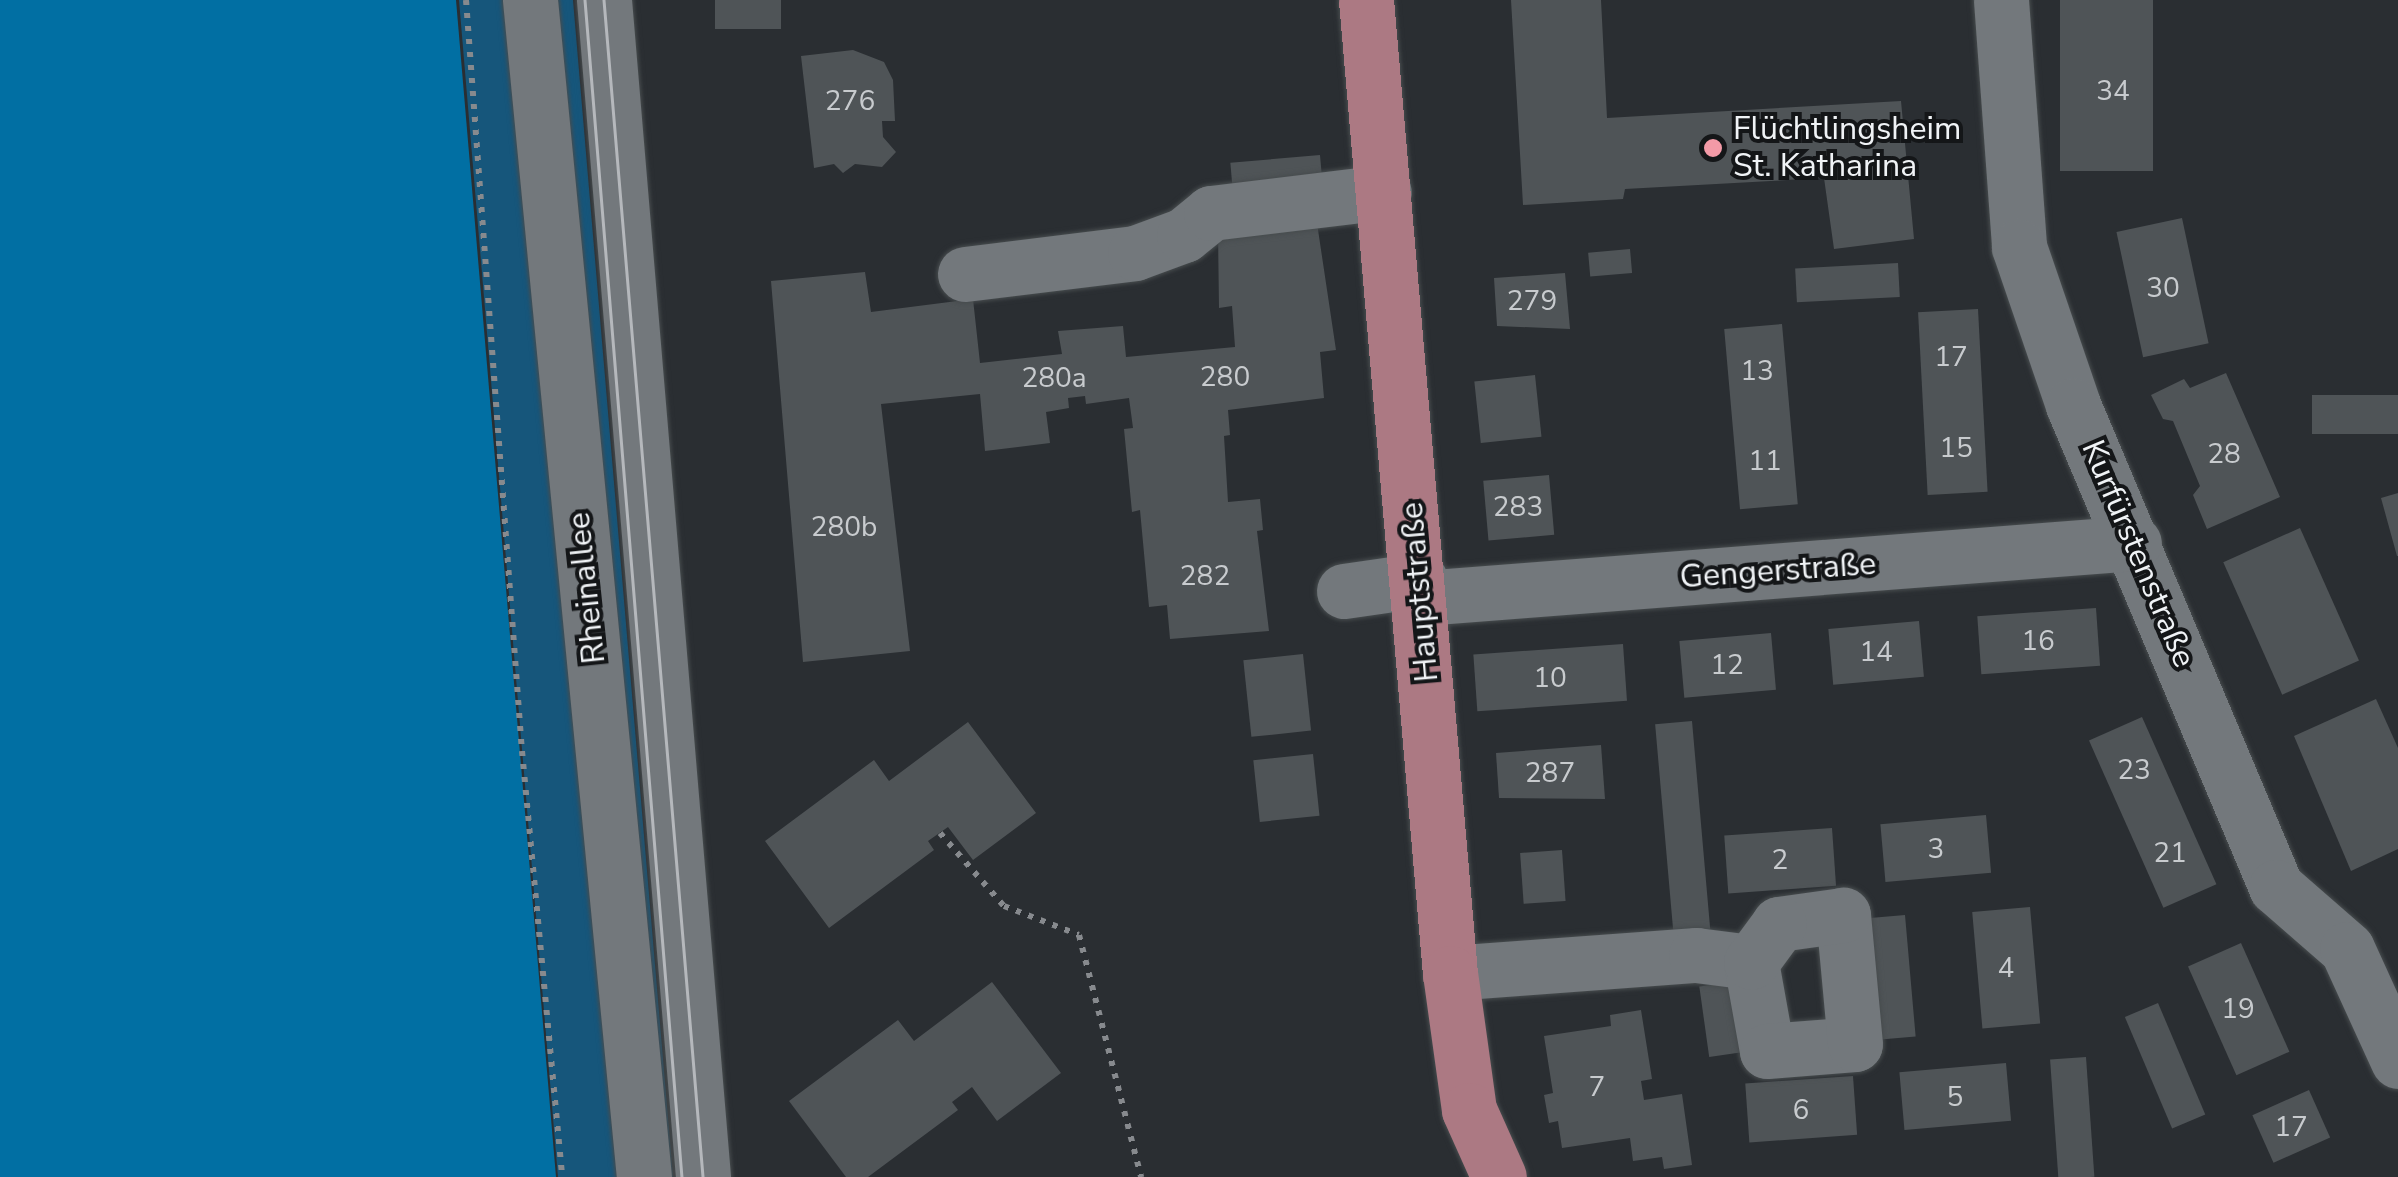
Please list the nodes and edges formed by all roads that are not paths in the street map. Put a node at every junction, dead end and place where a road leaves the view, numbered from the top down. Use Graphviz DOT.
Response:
graph roads {
  1 [pos="530,0"];
  2 [pos="604,0"];
  3 [pos="1366,0"];
  4 [pos="2001,0"];
  5 [pos="1384,192"];
  6 [pos="965,274"];
  7 [pos="2134,543"];
  8 [pos="1421,589"];
  9 [pos="1344,591"];
  10 [pos="1751,962"];
  11 [pos="1450,973"];
  12 [pos="2398,1061"];
  13 [pos="644,1177"];
  14 [pos="703,1177"];
  15 [pos="1499,1177"];
  1 -- 13 [label="street, Rheinallee"];
  2 -- 14 [label="street, Rheinallee"];
  3 -- 5 [label="main road, Hauptstraße"];
  4 -- 7 [label="street, Kurfürstenstraße"];
  5 -- 6 [label="street"];
  5 -- 8 [label="main road, Hauptstraße"];
  7 -- 8 [label="street, Gengerstraße"];
  7 -- 12 [label="street, Kurfürstenstraße"];
  8 -- 9 [label="street, Gengerstraße"];
  8 -- 11 [label="main road, Hauptstraße"];
  10 -- 11 [label="street"];
  11 -- 15 [label="main road, Hauptstraße"];
}
